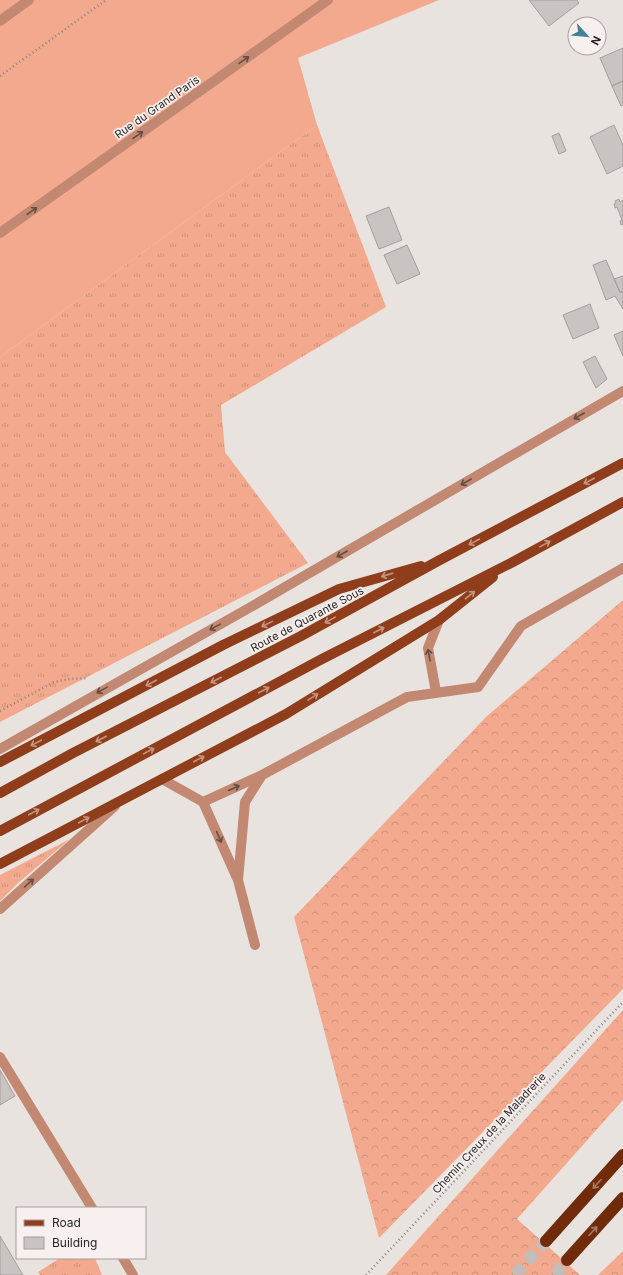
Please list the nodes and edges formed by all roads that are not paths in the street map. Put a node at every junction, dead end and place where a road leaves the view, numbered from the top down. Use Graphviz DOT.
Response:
graph roads {
  1 [pos="29,0"];
  2 [pos="328,0"];
  3 [pos="0,21"];
  4 [pos="0,234"];
  5 [pos="623,391"];
  6 [pos="623,463"];
  7 [pos="623,502"];
  8 [pos="438,561"];
  9 [pos="511,563"];
  10 [pos="623,568"];
  11 [pos="440,620"];
  12 [pos="436,692"];
  13 [pos="0,749"];
  14 [pos="0,762"];
  15 [pos="262,775"];
  16 [pos="162,779"];
  17 [pos="0,792"];
  18 [pos="121,800"];
  19 [pos="203,802"];
  20 [pos="0,831"];
  21 [pos="0,864"];
  22 [pos="238,880"];
  23 [pos="0,909"];
  24 [pos="255,945"];
  25 [pos="0,1057"];
  26 [pos="623,1155"];
  27 [pos="623,1198"];
  28 [pos="91,1207"];
  29 [pos="546,1241"];
  30 [pos="124,1259"];
  31 [pos="567,1260"];
  32 [pos="133,1275"];
  1 -- 3 [label="street"];
  4 -- 2 [label="street, Rue du Grand Paris, one-way"];
  5 -- 13 [label="street, one-way"];
  6 -- 8 [label="main road, Route de Quarante Sous, one-way"];
  9 -- 7 [label="main road, one-way"];
  8 -- 14 [label="main road, one-way"];
  8 -- 17 [label="main road, Route de Quarante Sous, one-way"];
  11 -- 9 [label="main road, one-way"];
  20 -- 9 [label="main road, one-way"];
  10 -- 12 [label="street"];
  12 -- 11 [label="street, one-way"];
  16 -- 11 [label="main road, one-way"];
  12 -- 15 [label="street"];
  19 -- 15 [label="street, one-way"];
  15 -- 22 [label="street"];
  16 -- 18 [label="main road"];
  16 -- 19 [label="street"];
  21 -- 18 [label="main road, one-way"];
  23 -- 18 [label="street, one-way"];
  19 -- 22 [label="street, one-way"];
  22 -- 24 [label="street"];
  25 -- 28 [label="street"];
  26 -- 29 [label="highway, one-way"];
  31 -- 27 [label="highway, one-way"];
  30 -- 32 [label="street"];
}
